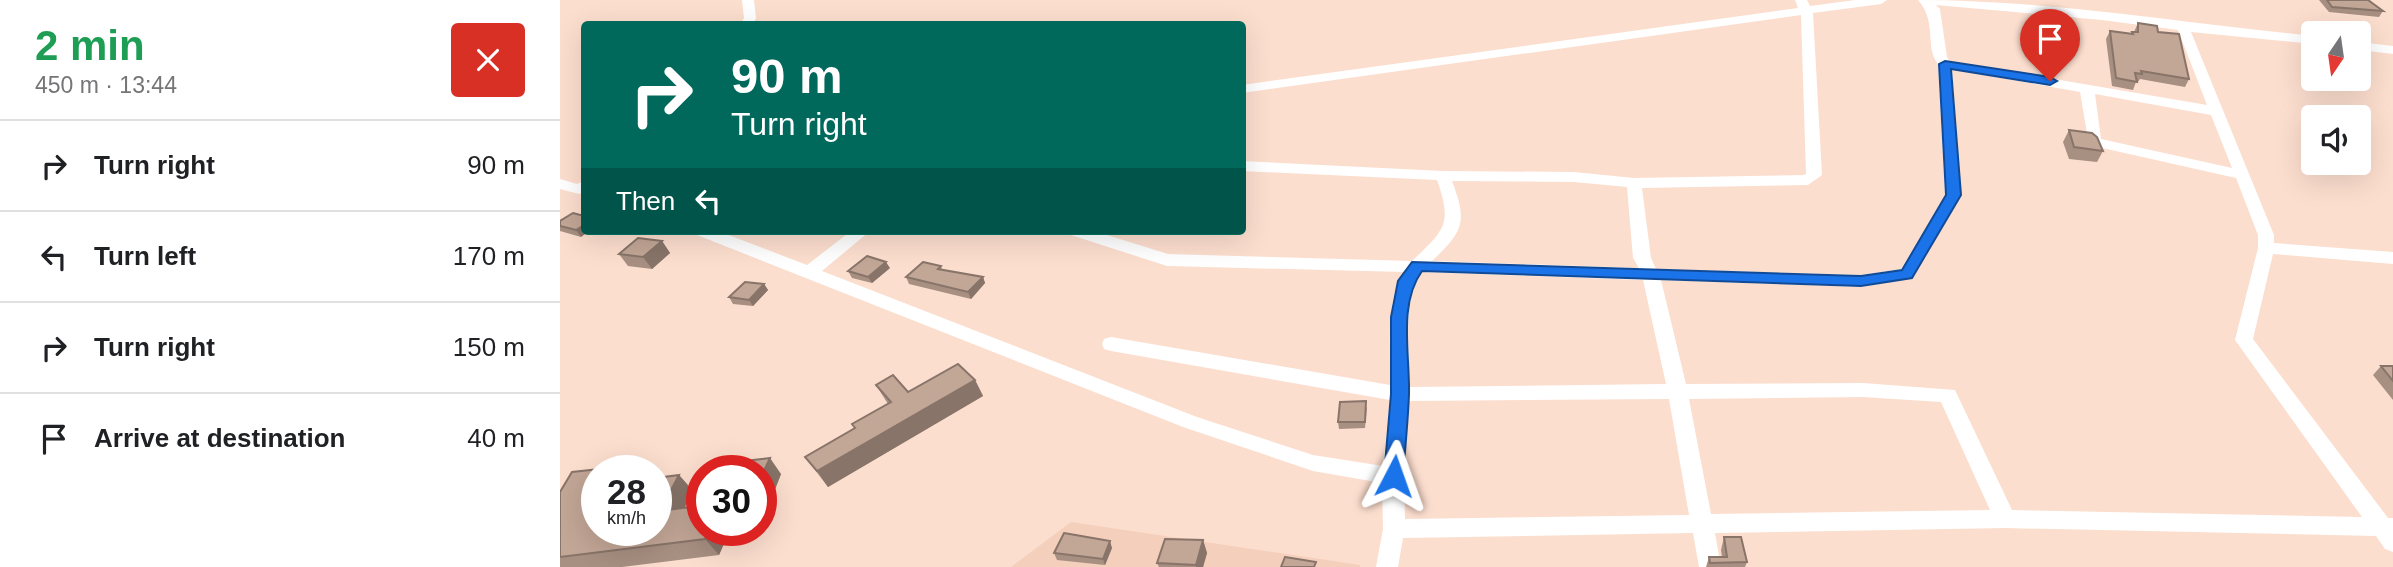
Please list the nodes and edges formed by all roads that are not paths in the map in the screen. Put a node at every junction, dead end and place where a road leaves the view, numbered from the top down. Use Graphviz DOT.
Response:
graph roads {
  1 [pos="748,0"];
  2 [pos="1881,0"];
  3 [pos="1925,0"];
  4 [pos="1803,5"];
  5 [pos="748,21"];
  6 [pos="2183,27"];
  7 [pos="2301,39"];
  8 [pos="2371,47"];
  9 [pos="2393,50"];
  10 [pos="1945,64"];
  11 [pos="1246,88"];
  12 [pos="2087,89"];
  13 [pos="2215,111"];
  14 [pos="1246,166"];
  15 [pos="2241,175"];
  16 [pos="1443,176"];
  17 [pos="1634,183"];
  18 [pos="560,184"];
  19 [pos="581,188"];
  20 [pos="713,235"];
  21 [pos="857,235"];
  22 [pos="1089,235"];
  23 [pos="2266,248"];
  24 [pos="2393,258"];
  25 [pos="1418,265"];
  26 [pos="808,273"];
  27 [pos="1651,275"];
  28 [pos="1111,344"];
  29 [pos="1678,393"];
  30 [pos="1400,394"];
  31 [pos="1394,476"];
  32 [pos="2005,519"];
  33 [pos="1701,526"];
  34 [pos="1394,528"];
  35 [pos="2389,532"];
  36 [pos="1387,567"];
  37 [pos="1710,567"];
  1 -- 5 [label="street"];
  2 -- 4 [label="street"];
  3 -- 6 [label="street"];
  3 -- 10 [label="street"];
  4 -- 11 [label="street"];
  4 -- 17 [label="street"];
  6 -- 7 [label="street"];
  6 -- 13 [label="street"];
  8 -- 9 [label="street"];
  10 -- 12 [label="street"];
  10 -- 27 [label="street"];
  12 -- 13 [label="street"];
  12 -- 15 [label="street"];
  13 -- 15 [label="street"];
  14 -- 16 [label="street"];
  15 -- 23 [label="street"];
  16 -- 17 [label="street"];
  16 -- 25 [label="street"];
  17 -- 27 [label="street"];
  18 -- 19 [label="street"];
  20 -- 26 [label="street"];
  21 -- 26 [label="street"];
  22 -- 25 [label="street"];
  23 -- 24 [label="street"];
  23 -- 35 [label="street"];
  25 -- 27 [label="street"];
  25 -- 30 [label="street"];
  26 -- 31 [label="street"];
  27 -- 29 [label="street"];
  28 -- 30 [label="street"];
  29 -- 30 [label="street"];
  29 -- 32 [label="street"];
  29 -- 33 [label="street"];
  30 -- 31 [label="street"];
  31 -- 34 [label="street"];
  32 -- 33 [label="street"];
  32 -- 35 [label="street"];
  33 -- 34 [label="street"];
  33 -- 37 [label="street"];
  34 -- 36 [label="street"];
}
